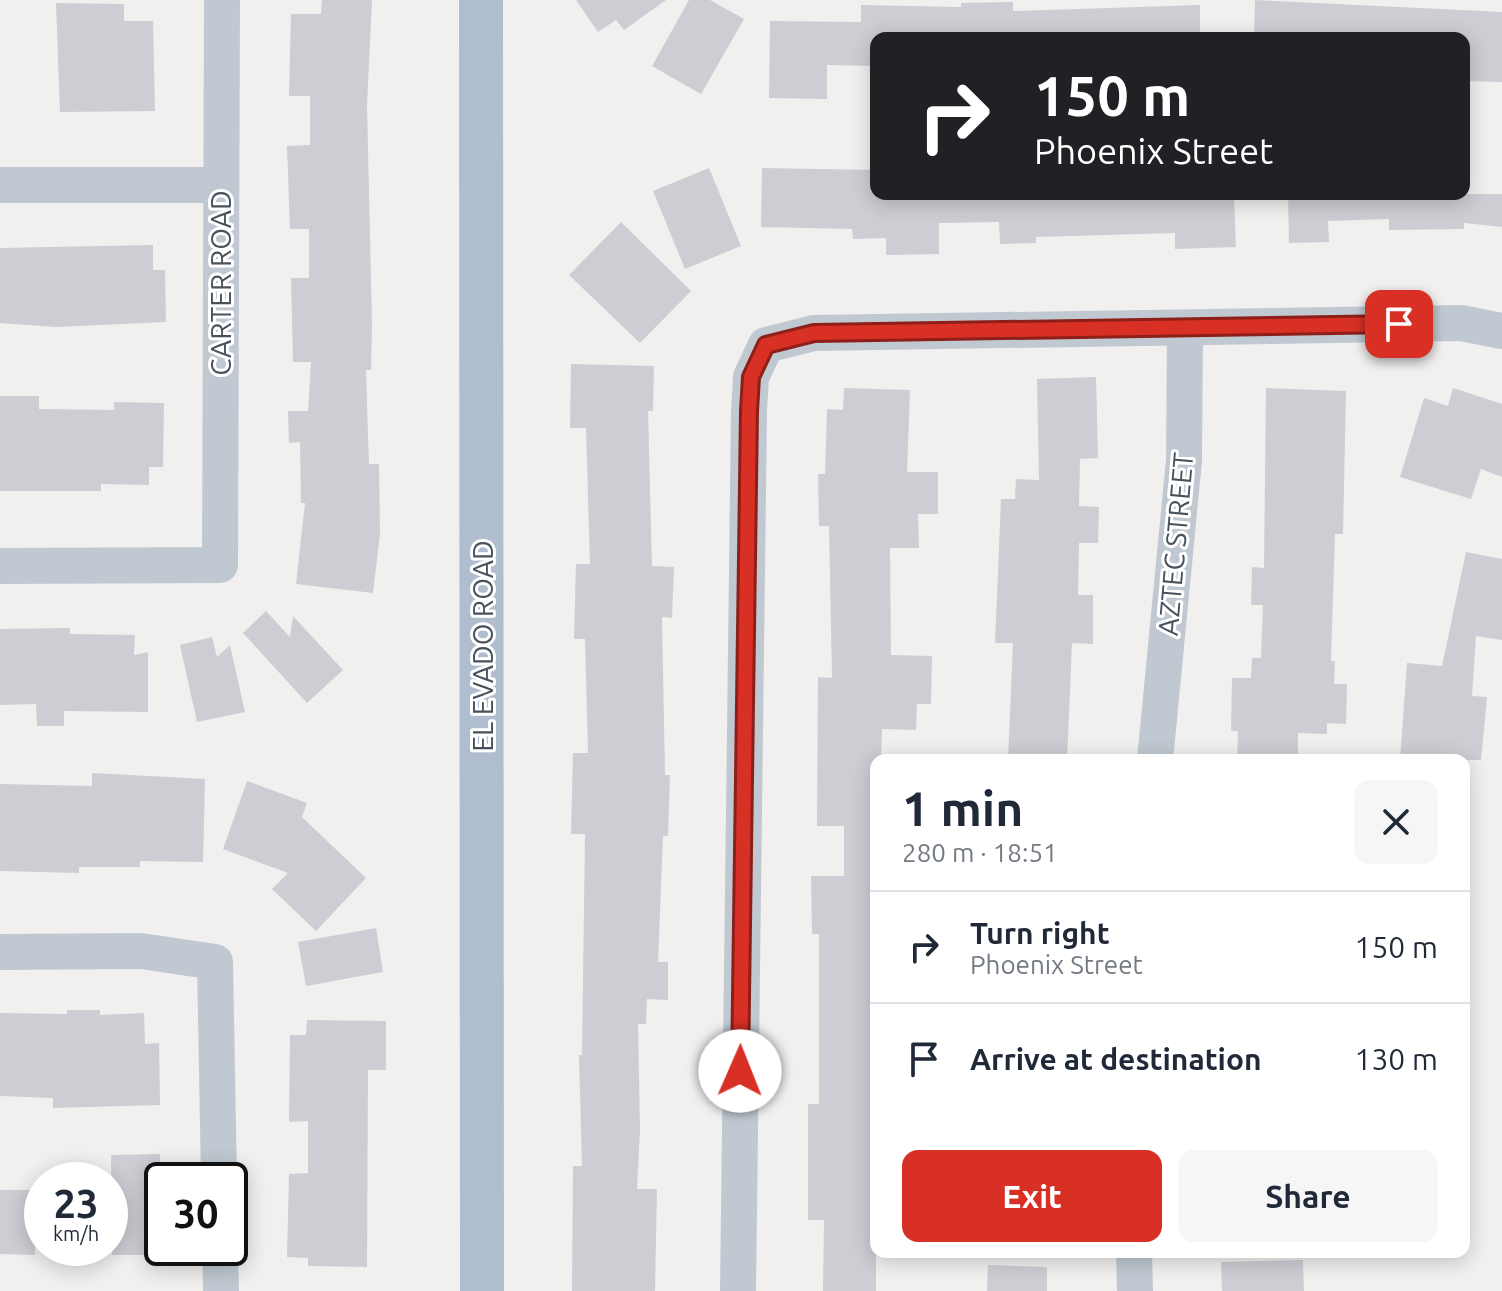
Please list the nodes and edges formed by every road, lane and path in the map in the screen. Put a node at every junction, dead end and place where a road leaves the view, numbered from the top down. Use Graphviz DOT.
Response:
graph roads {
  1 [pos="222,0"];
  2 [pos="481,0"];
  3 [pos="0,185"];
  4 [pos="220,185"];
  5 [pos="1185,328"];
  6 [pos="1502,331"];
  7 [pos="0,566"];
  8 [pos="1156,754"];
  9 [pos="0,952"];
  10 [pos="219,1162"];
  11 [pos="1134,1258"];
  12 [pos="220,1266"];
  13 [pos="221,1291"];
  14 [pos="482,1291"];
  15 [pos="738,1291"];
  16 [pos="1135,1291"];
  1 -- 4 [label="street, CARTER ROAD"];
  2 -- 14 [label="main road, EL EVADO ROAD"];
  3 -- 4 [label="street"];
  4 -- 7 [label="street, CARTER ROAD"];
  5 -- 6 [label="street"];
  5 -- 8 [label="street, AZTEC STREET"];
  5 -- 15 [label="street"];
  9 -- 10 [label="street"];
  11 -- 16 [label="street"];
  12 -- 13 [label="street"];
}
